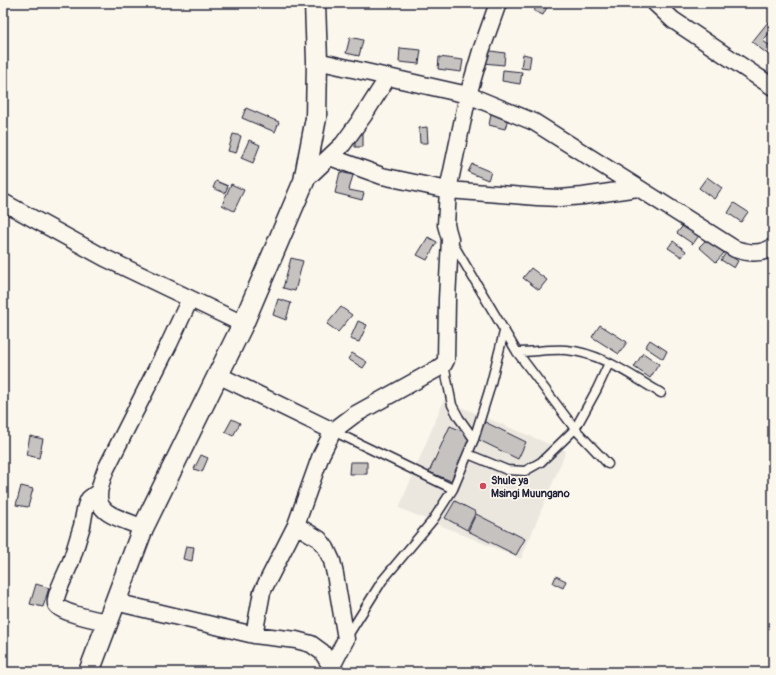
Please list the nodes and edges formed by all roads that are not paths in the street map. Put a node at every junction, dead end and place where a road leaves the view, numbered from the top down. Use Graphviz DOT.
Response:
graph roads {
  1 [pos="315,3"];
  2 [pos="498,3"];
  3 [pos="655,3"];
  4 [pos="317,61"];
  5 [pos="388,77"];
  6 [pos="773,88"];
  7 [pos="468,95"];
  8 [pos="330,157"];
  9 [pos="304,181"];
  10 [pos="638,188"];
  11 [pos="448,190"];
  12 [pos="3,202"];
  13 [pos="450,239"];
  14 [pos="773,247"];
  15 [pos="190,300"];
  16 [pos="243,324"];
  17 [pos="504,332"];
  18 [pos="516,352"];
  19 [pos="609,363"];
  20 [pos="444,364"];
  21 [pos="218,375"];
  22 [pos="661,393"];
  23 [pos="575,429"];
  24 [pos="333,431"];
  25 [pos="474,439"];
  26 [pos="468,454"];
  27 [pos="608,464"];
  28 [pos="453,489"];
  29 [pos="99,492"];
  30 [pos="296,525"];
  31 [pos="142,528"];
  32 [pos="115,602"];
  33 [pos="107,622"];
  34 [pos="254,635"];
  35 [pos="346,640"];
  36 [pos="330,670"];
  37 [pos="89,672"];
  1 -- 4 [label="street"];
  2 -- 7 [label="street"];
  3 -- 6 [label="street"];
  4 -- 5 [label="street"];
  4 -- 9 [label="street"];
  5 -- 7 [label="street"];
  5 -- 8 [label="street"];
  7 -- 10 [label="street"];
  7 -- 11 [label="street"];
  8 -- 9 [label="street"];
  8 -- 11 [label="street"];
  9 -- 16 [label="street"];
  10 -- 11 [label="street"];
  10 -- 14 [label="street"];
  11 -- 13 [label="street"];
  12 -- 15 [label="street"];
  13 -- 17 [label="lane"];
  13 -- 20 [label="street"];
  15 -- 16 [label="street"];
  15 -- 29 [label="street"];
  16 -- 21 [label="street"];
  17 -- 18 [label="lane"];
  17 -- 25 [label="lane"];
  18 -- 19 [label="lane"];
  18 -- 23 [label="lane"];
  19 -- 22 [label="lane"];
  19 -- 23 [label="lane"];
  20 -- 24 [label="street"];
  20 -- 25 [label="lane"];
  21 -- 24 [label="street"];
  21 -- 31 [label="street"];
  23 -- 26 [label="lane"];
  23 -- 27 [label="lane"];
  24 -- 28 [label="lane"];
  24 -- 30 [label="street"];
  25 -- 26 [label="lane"];
  26 -- 28 [label="lane"];
  28 -- 35 [label="lane"];
  29 -- 31 [label="street"];
  29 -- 33 [label="street"];
  30 -- 34 [label="street"];
  30 -- 35 [label="street"];
  31 -- 32 [label="street"];
  32 -- 33 [label="street"];
  32 -- 34 [label="street"];
  33 -- 37 [label="street"];
  34 -- 36 [label="street"];
  35 -- 36 [label="street"];
}
